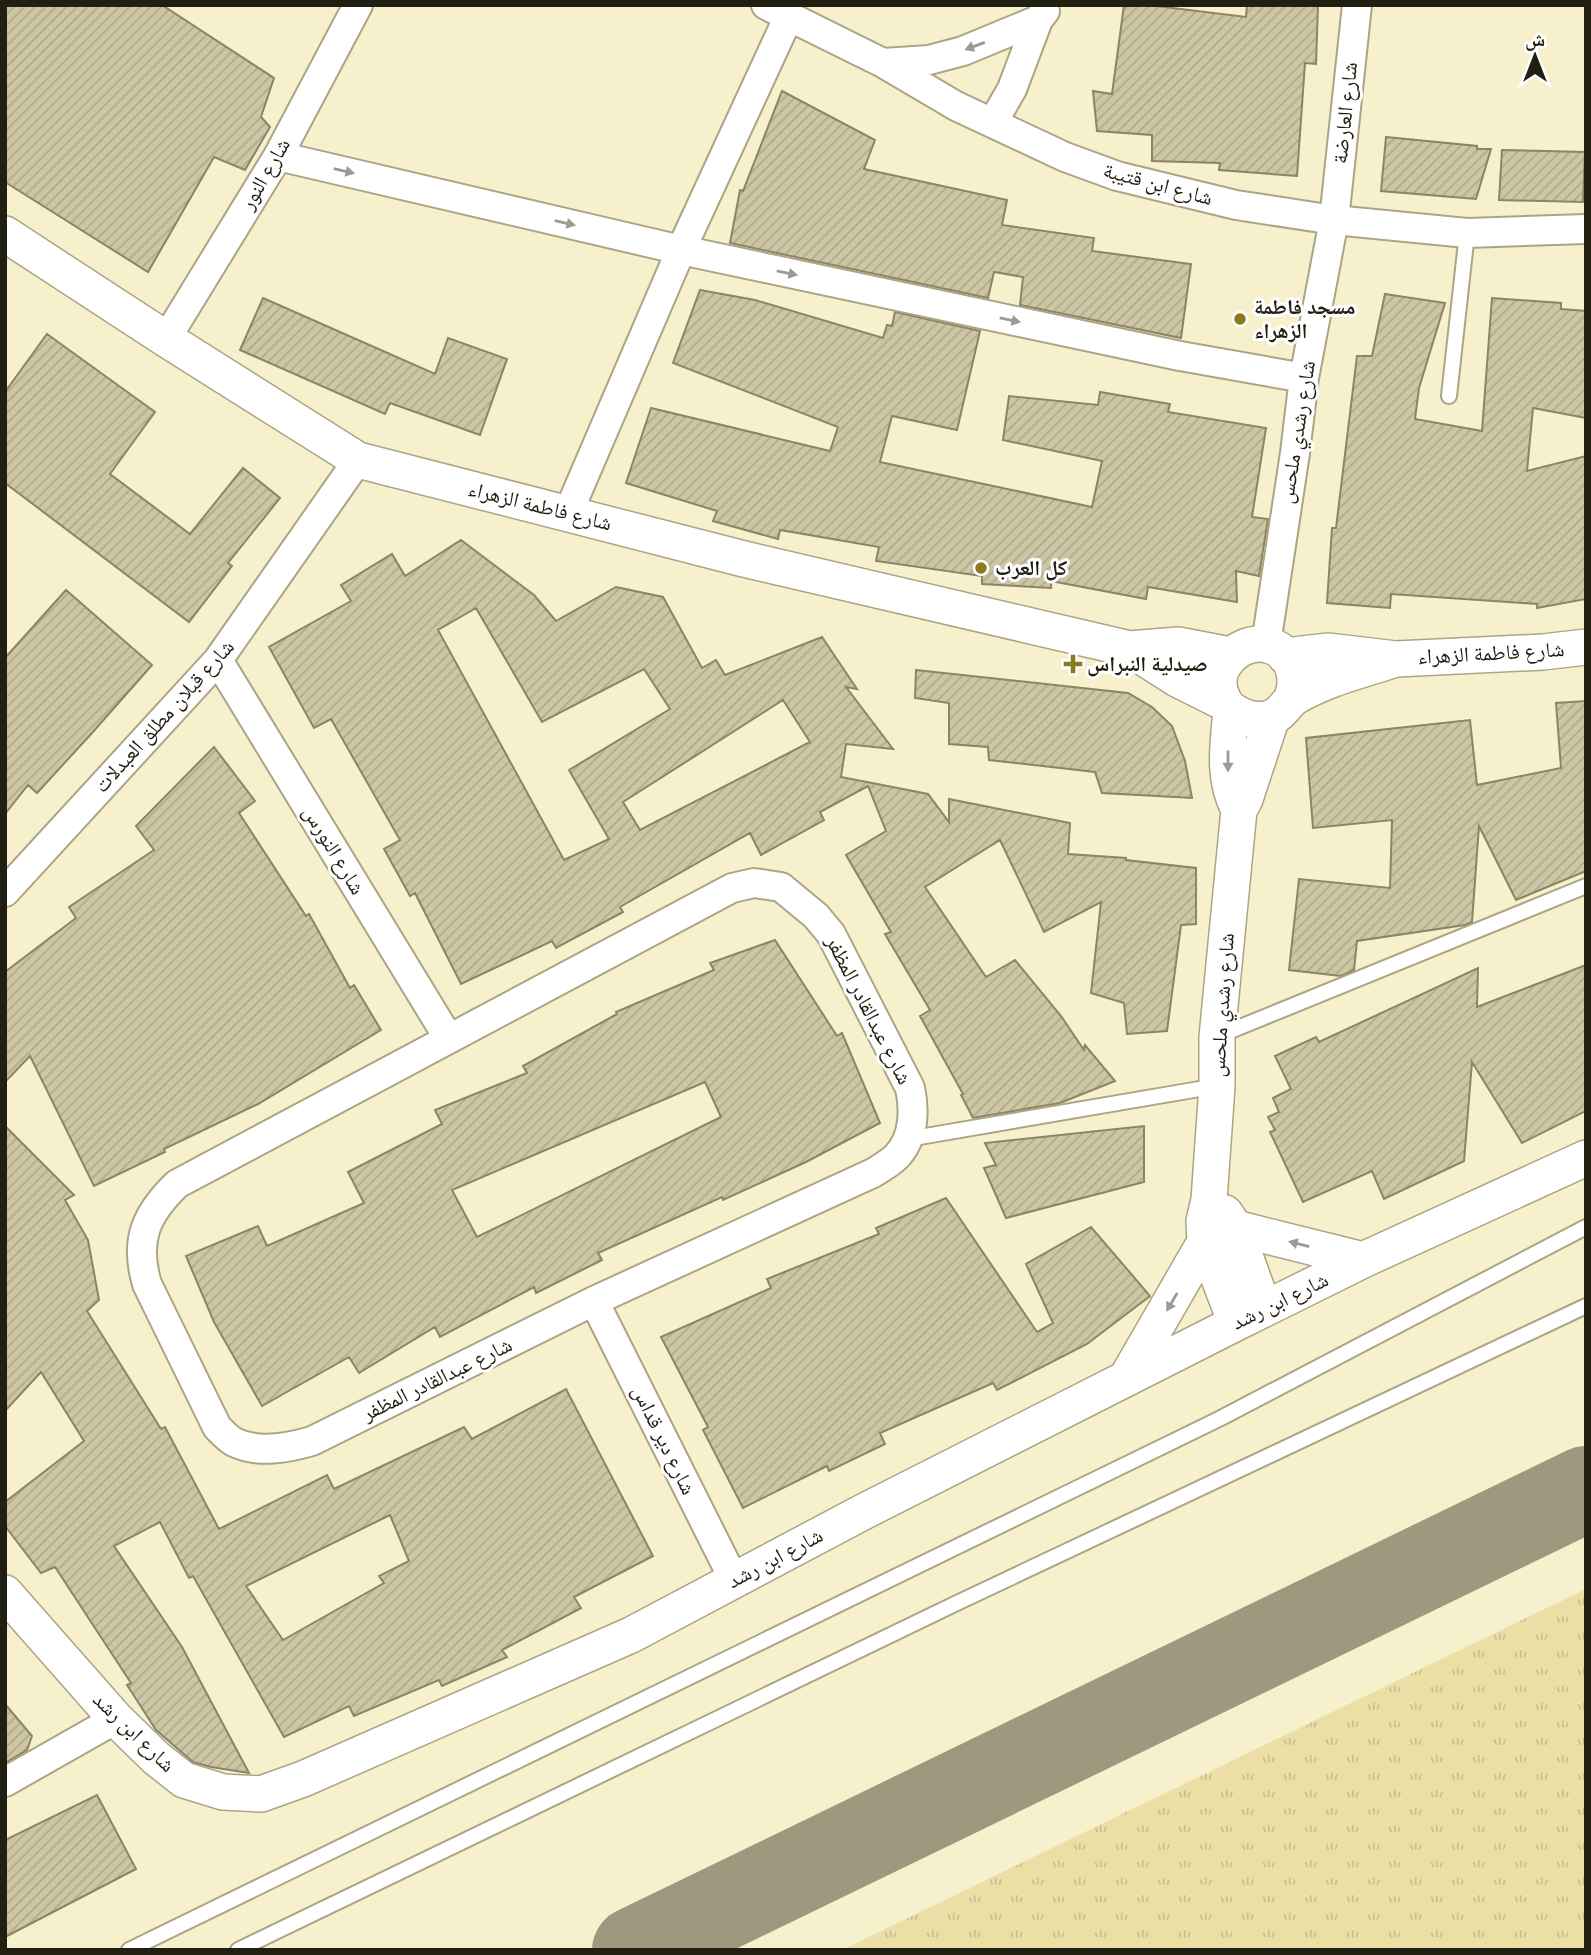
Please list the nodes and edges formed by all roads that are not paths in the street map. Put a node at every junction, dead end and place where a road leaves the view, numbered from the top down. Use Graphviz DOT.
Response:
graph roads {
  1 [pos="358,5"];
  2 [pos="1357,5"];
  3 [pos="777,11"];
  4 [pos="1044,13"];
  5 [pos="883,63"];
  6 [pos="993,122"];
  7 [pos="278,156"];
  8 [pos="1334,220"];
  9 [pos="1586,229"];
  10 [pos="1467,233"];
  11 [pos="5,234"];
  12 [pos="681,250"];
  13 [pos="166,339"];
  14 [pos="1304,378"];
  15 [pos="1449,396"];
  16 [pos="358,460"];
  17 [pos="568,513"];
  18 [pos="1586,647"];
  19 [pos="1130,649"];
  20 [pos="1275,650"];
  21 [pos="1230,655"];
  22 [pos="1396,659"];
  23 [pos="218,660"];
  24 [pos="1228,707"];
  25 [pos="1282,708"];
  26 [pos="1239,810"];
  27 [pos="1586,886"];
  28 [pos="5,892"];
  29 [pos="1217,1037"];
  30 [pos="450,1039"];
  31 [pos="1217,1086"];
  32 [pos="908,1139"];
  33 [pos="1586,1158"];
  34 [pos="1586,1227"];
  35 [pos="1220,1235"];
  36 [pos="1363,1260"];
  37 [pos="594,1301"];
  38 [pos="1586,1306"];
  39 [pos="1250,1316"];
  40 [pos="1127,1377"];
  41 [pos="734,1580"];
  42 [pos="5,1593"];
  43 [pos="116,1719"];
  44 [pos="5,1782"];
  45 [pos="129,1950"];
  46 [pos="238,1950"];
  1 -- 7 [label="street, شارع النور"];
  2 -- 8 [label="street, شارع العارضة"];
  3 -- 5 [label="street, شارع ابن قتيبة"];
  3 -- 12 [label="street"];
  4 -- 5 [label="street, one-way"];
  4 -- 6 [label="street"];
  5 -- 6 [label="street, شارع ابن قتيبة"];
  6 -- 8 [label="street, شارع ابن قتيبة"];
  7 -- 12 [label="street, one-way"];
  7 -- 13 [label="street, شارع النور"];
  8 -- 10 [label="street, شارع ابن قتيبة"];
  8 -- 14 [label="street, شارع رشدي ملحس"];
  9 -- 10 [label="street, شارع ابن قتيبة"];
  10 -- 15 [label="lane"];
  11 -- 13 [label="street, شارع فاطمة الزهراء"];
  12 -- 14 [label="street, one-way"];
  12 -- 17 [label="street"];
  13 -- 16 [label="street, شارع فاطمة الزهراء"];
  14 -- 20 [label="street, شارع رشدي ملحس"];
  16 -- 17 [label="street, شارع فاطمة الزهراء"];
  16 -- 23 [label="street, شارع قبلان مطلق العبدلات"];
  17 -- 19 [label="street, شارع فاطمة الزهراء"];
  18 -- 22 [label="street, شارع فاطمة الزهراء"];
  19 -- 21 [label="street, شارع فاطمة الزهراء"];
  19 -- 24 [label="street, شارع فاطمة الزهراء"];
  20 -- 21 [label="street"];
  20 -- 22 [label="street, شارع فاطمة الزهراء"];
  20 -- 25 [label="street"];
  21 -- 24 [label="street"];
  22 -- 25 [label="street, شارع فاطمة الزهراء"];
  23 -- 28 [label="street, شارع قبلان مطلق العبدلات"];
  23 -- 30 [label="street, شارع النورس"];
  24 -- 25 [label="street"];
  24 -- 26 [label="street, شارع رشدي ملحس, one-way"];
  25 -- 26 [label="street, شارع رشدي ملحس"];
  26 -- 29 [label="street, شارع رشدي ملحس"];
  27 -- 29 [label="lane"];
  29 -- 31 [label="street, شارع رشدي ملحس"];
  30 -- 32 [label="street, شارع عبدالقادر المظفر"];
  30 -- 37 [label="street, شارع عبدالقادر المظفر"];
  31 -- 32 [label="lane"];
  31 -- 35 [label="street, شارع رشدي ملحس"];
  32 -- 37 [label="street, شارع عبدالقادر المظفر"];
  33 -- 36 [label="street, شارع ابن رشد"];
  34 -- 45 [label="lane"];
  36 -- 35 [label="street, one-way"];
  35 -- 39 [label="street, شارع رشدي ملحس"];
  35 -- 40 [label="street, one-way"];
  36 -- 39 [label="street, شارع ابن رشد"];
  37 -- 41 [label="street, شارع دير قداس"];
  38 -- 46 [label="lane"];
  39 -- 40 [label="street, شارع ابن رشد"];
  40 -- 41 [label="street, شارع ابن رشد"];
  41 -- 43 [label="street, شارع ابن رشد"];
  42 -- 43 [label="street, شارع ابن رشد"];
  43 -- 44 [label="street"];
}
